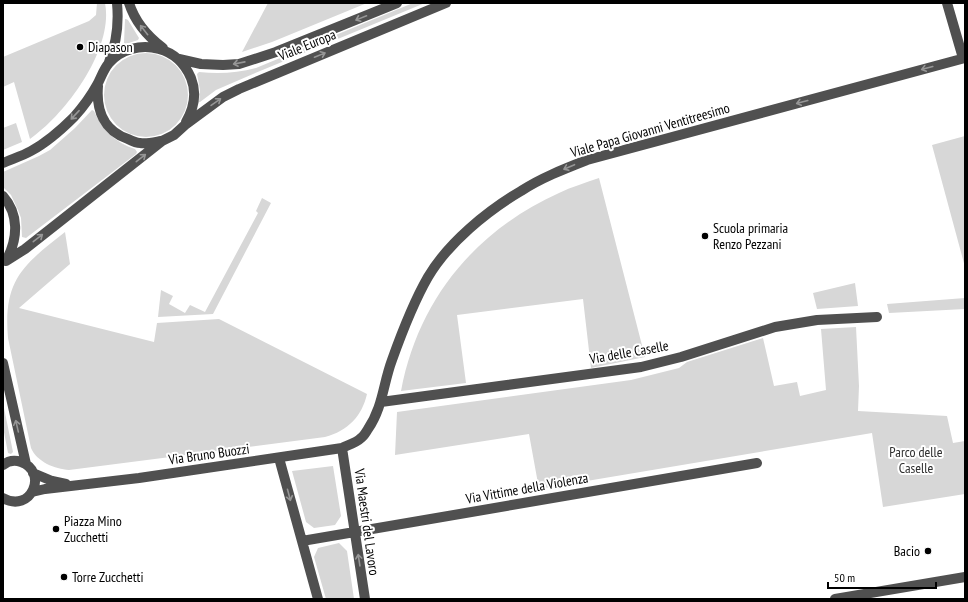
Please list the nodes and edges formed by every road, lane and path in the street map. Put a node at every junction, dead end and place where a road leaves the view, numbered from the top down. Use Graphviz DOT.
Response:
graph roads {
  1 [pos="117,3"];
  2 [pos="129,3"];
  3 [pos="397,3"];
  4 [pos="446,3"];
  5 [pos="947,3"];
  6 [pos="166,51"];
  7 [pos="964,58"];
  8 [pos="179,59"];
  9 [pos="108,64"];
  10 [pos="98,84"];
  11 [pos="184,125"];
  12 [pos="162,142"];
  13 [pos="3,163"];
  14 [pos="3,196"];
  15 [pos="5,262"];
  16 [pos="877,317"];
  17 [pos="3,363"];
  18 [pos="382,402"];
  19 [pos="342,448"];
  20 [pos="279,458"];
  21 [pos="757,463"];
  22 [pos="3,464"];
  23 [pos="26,464"];
  24 [pos="33,473"];
  25 [pos="80,486"];
  26 [pos="32,492"];
  27 [pos="4,500"];
  28 [pos="354,532"];
  29 [pos="302,541"];
  30 [pos="965,577"];
  31 [pos="318,599"];
  32 [pos="365,599"];
  33 [pos="835,599"];
  1 -- 9 [label="street"];
  6 -- 2 [label="street, one-way"];
  3 -- 8 [label="street, Viale Europa, one-way"];
  11 -- 4 [label="street, Viale Europa, one-way"];
  5 -- 7 [label="street"];
  6 -- 8 [label="street, Viale Europa"];
  6 -- 9 [label="street, Viale Europa"];
  7 -- 18 [label="street, Viale Papa Giovanni Ventitreesimo, one-way"];
  8 -- 11 [label="street, Viale Europa"];
  9 -- 10 [label="street, Viale Europa"];
  10 -- 12 [label="street, Viale Europa"];
  10 -- 13 [label="street, Viale Europa, one-way"];
  11 -- 12 [label="street, Viale Europa"];
  15 -- 12 [label="street, Viale Europa, one-way"];
  14 -- 15 [label="street, Viale Europa"];
  16 -- 18 [label="street, Via delle Caselle"];
  23 -- 17 [label="street, one-way"];
  18 -- 19 [label="street, Viale Papa Giovanni Ventitreesimo"];
  19 -- 20 [label="street, Via Bruno Buozzi"];
  19 -- 28 [label="street, Via Maestri del Lavoro"];
  20 -- 25 [label="street, Via Bruno Buozzi"];
  20 -- 29 [label="street, one-way"];
  21 -- 28 [label="street, Via Vittime della Violenza"];
  22 -- 23 [label="street"];
  23 -- 24 [label="street"];
  24 -- 25 [label="street, Via Bruno Buozzi"];
  24 -- 26 [label="street"];
  25 -- 26 [label="street, Via Bruno Buozzi"];
  26 -- 27 [label="street"];
  28 -- 29 [label="street, Via Vittime della Violenza"];
  32 -- 28 [label="street, Via Maestri del Lavoro, one-way"];
  29 -- 31 [label="street"];
  30 -- 33 [label="street"];
}
